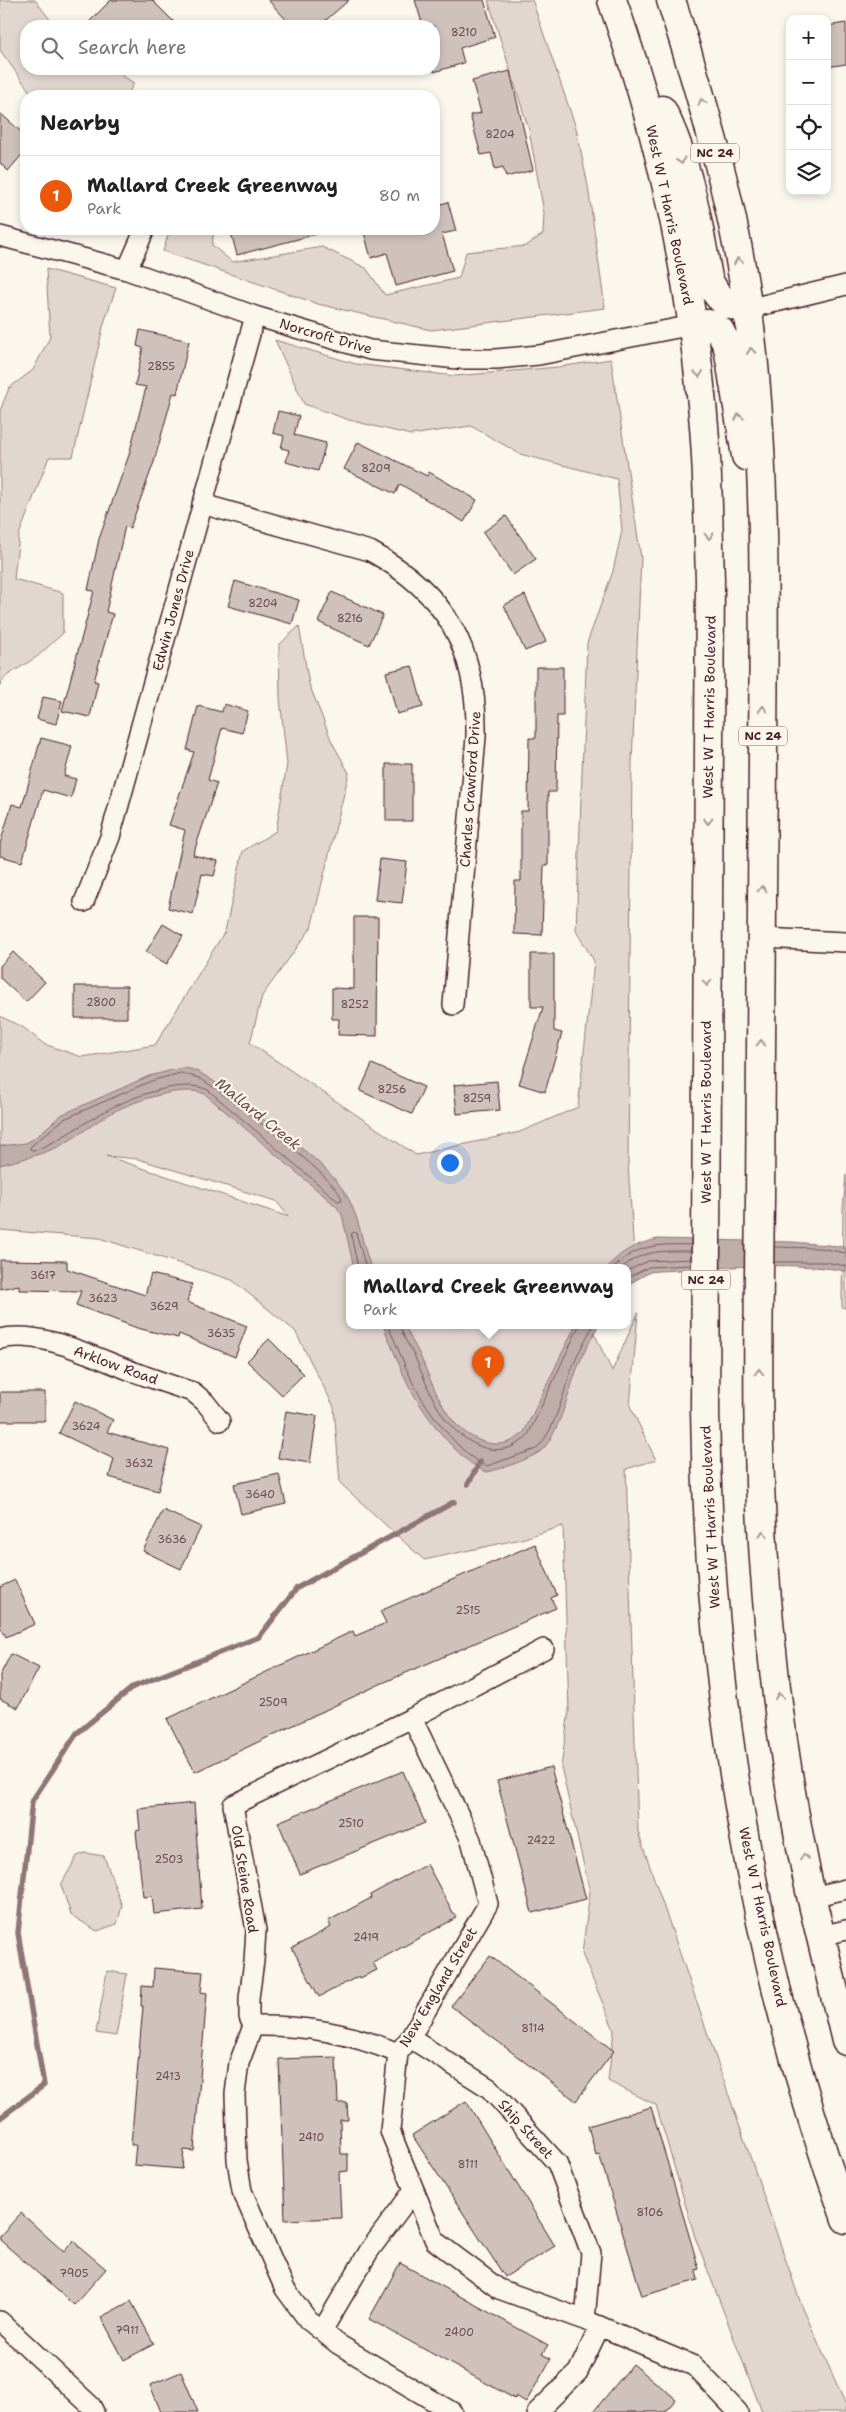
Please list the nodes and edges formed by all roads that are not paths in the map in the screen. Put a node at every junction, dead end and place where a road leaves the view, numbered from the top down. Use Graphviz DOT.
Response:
graph roads {
  1 [pos="612,0"];
  2 [pos="670,0"];
  3 [pos="625,37"];
  4 [pos="142,235"];
  5 [pos="0,236"];
  6 [pos="127,270"];
  7 [pos="846,285"];
  8 [pos="747,309"];
  9 [pos="255,316"];
  10 [pos="693,325"];
  11 [pos="202,504"];
  12 [pos="763,534"];
  13 [pos="84,902"];
  14 [pos="762,938"];
  15 [pos="846,942"];
  16 [pos="452,1005"];
  17 [pos="0,1339"];
  18 [pos="220,1421"];
  19 [pos="544,1649"];
  20 [pos="412,1718"];
  21 [pos="846,1889"];
  22 [pos="812,1897"];
  23 [pos="834,1933"];
  24 [pos="253,2026"];
  25 [pos="410,2038"];
  26 [pos="846,2040"];
  27 [pos="398,2053"];
  28 [pos="414,2190"];
  29 [pos="846,2219"];
  30 [pos="0,2321"];
  31 [pos="592,2322"];
  32 [pos="322,2331"];
  33 [pos="94,2412"];
  34 [pos="452,2412"];
  35 [pos="537,2412"];
  36 [pos="738,2412"];
  1 -- 3 [label="main road, West W T Harris Boulevard / NC 24"];
  8 -- 2 [label="main road, NC 24, one-way"];
  3 -- 8 [label="main road, one-way"];
  3 -- 10 [label="main road, West W T Harris Boulevard / NC 24"];
  4 -- 6 [label="street"];
  5 -- 6 [label="street, Norcroft Drive"];
  6 -- 9 [label="street, Norcroft Drive"];
  7 -- 8 [label="street"];
  12 -- 8 [label="main road, NC 24, one-way"];
  9 -- 10 [label="street, Norcroft Drive"];
  9 -- 11 [label="street, Edwin Jones Drive"];
  12 -- 10 [label="main road, one-way"];
  10 -- 29 [label="main road, West W T Harris Boulevard / NC 24, one-way"];
  11 -- 13 [label="street, Edwin Jones Drive"];
  11 -- 16 [label="street, Charles Crawford Drive"];
  14 -- 12 [label="main road, NC 24, one-way"];
  14 -- 15 [label="street"];
  22 -- 14 [label="main road, NC 24, one-way"];
  17 -- 18 [label="street, Arklow Road"];
  19 -- 20 [label="street, Old Steine Road"];
  20 -- 24 [label="street, Old Steine Road"];
  20 -- 25 [label="street, New England Street"];
  21 -- 22 [label="street"];
  22 -- 23 [label="main road, NC 24"];
  23 -- 26 [label="main road, NC 24"];
  24 -- 27 [label="street"];
  24 -- 32 [label="street"];
  25 -- 27 [label="street, New England Street"];
  25 -- 31 [label="street, Ship Street"];
  27 -- 28 [label="street, New England Street"];
  28 -- 31 [label="street, New England Street"];
  28 -- 32 [label="street"];
  30 -- 33 [label="street"];
  31 -- 35 [label="street, Ship Street"];
  31 -- 36 [label="street, New England Street"];
  32 -- 34 [label="street"];
}
